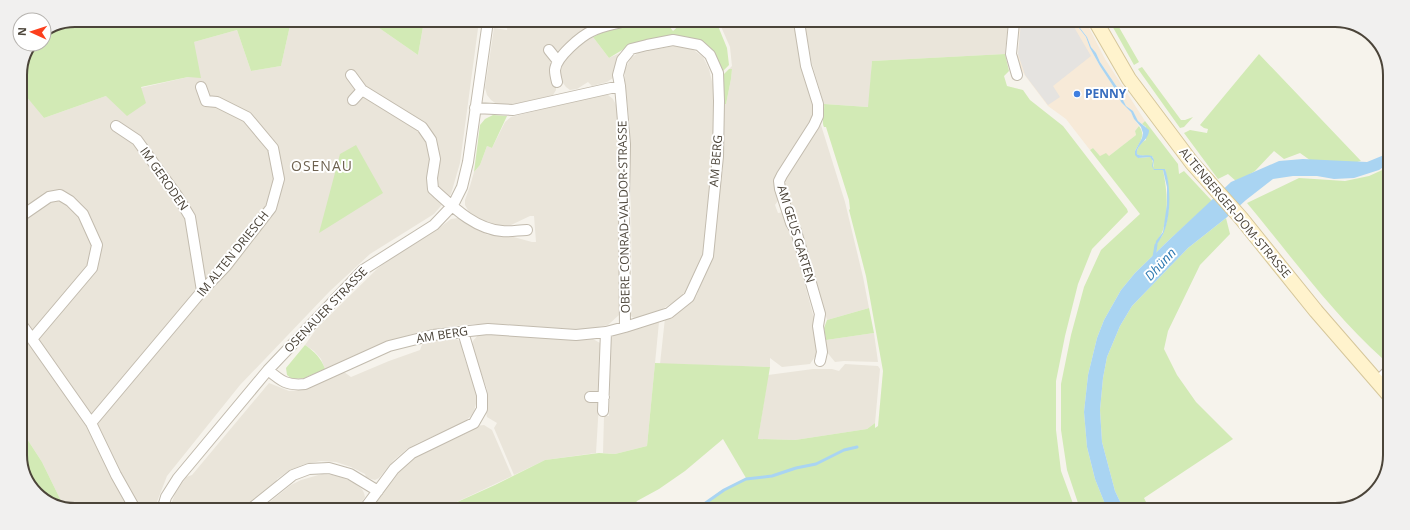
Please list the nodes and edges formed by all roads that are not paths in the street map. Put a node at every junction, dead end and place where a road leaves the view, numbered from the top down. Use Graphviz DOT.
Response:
graph roads {
  1 [pos="487,27"];
  2 [pos="603,27"];
  3 [pos="800,27"];
  4 [pos="1014,27"];
  5 [pos="1099,27"];
  6 [pos="549,50"];
  7 [pos="558,60"];
  8 [pos="351,75"];
  9 [pos="1017,75"];
  10 [pos="557,82"];
  11 [pos="620,86"];
  12 [pos="201,87"];
  13 [pos="362,90"];
  14 [pos="353,100"];
  15 [pos="475,108"];
  16 [pos="116,126"];
  17 [pos="453,205"];
  18 [pos="27,212"];
  19 [pos="527,230"];
  20 [pos="202,291"];
  21 [pos="625,327"];
  22 [pos="27,332"];
  23 [pos="463,332"];
  24 [pos="606,332"];
  25 [pos="32,339"];
  26 [pos="820,361"];
  27 [pos="268,370"];
  28 [pos="1383,376"];
  29 [pos="1378,382"];
  30 [pos="1383,388"];
  31 [pos="590,397"];
  32 [pos="604,397"];
  33 [pos="604,412"];
  34 [pos="91,423"];
  35 [pos="378,491"];
  36 [pos="132,503"];
  37 [pos="164,503"];
  38 [pos="259,503"];
  39 [pos="369,503"];
  1 -- 15 [label="street, OSENAUER STRASSE"];
  2 -- 7 [label="street"];
  3 -- 26 [label="street, AM GEUS GARTEN"];
  4 -- 9 [label="street"];
  5 -- 29 [label="main road, ALTENBERGER-DOM-STRASSE"];
  6 -- 7 [label="street"];
  7 -- 10 [label="street"];
  8 -- 13 [label="street"];
  11 -- 15 [label="street"];
  11 -- 21 [label="street, OBERE CONRAD-VALDOR-STRASSE"];
  11 -- 21 [label="street, AM BERG"];
  12 -- 20 [label="street, IM ALTEN DRIESCH"];
  13 -- 14 [label="street"];
  13 -- 17 [label="street"];
  15 -- 17 [label="street, OSENAUER STRASSE"];
  16 -- 20 [label="street, IM GERODEN"];
  17 -- 19 [label="street"];
  17 -- 27 [label="street, OSENAUER STRASSE"];
  18 -- 25 [label="street"];
  20 -- 34 [label="street, IM ALTEN DRIESCH"];
  21 -- 24 [label="street, AM BERG"];
  22 -- 25 [label="street"];
  23 -- 24 [label="street, AM BERG"];
  23 -- 27 [label="street, AM BERG"];
  23 -- 35 [label="street"];
  24 -- 32 [label="street"];
  25 -- 34 [label="street"];
  27 -- 37 [label="street, OSENAUER STRASSE"];
  28 -- 29 [label="street"];
  29 -- 30 [label="main road, ALTENBERGER-DOM-STRASSE"];
  31 -- 32 [label="street"];
  32 -- 33 [label="street"];
  34 -- 36 [label="street"];
  35 -- 38 [label="street"];
  35 -- 39 [label="street"];
}
